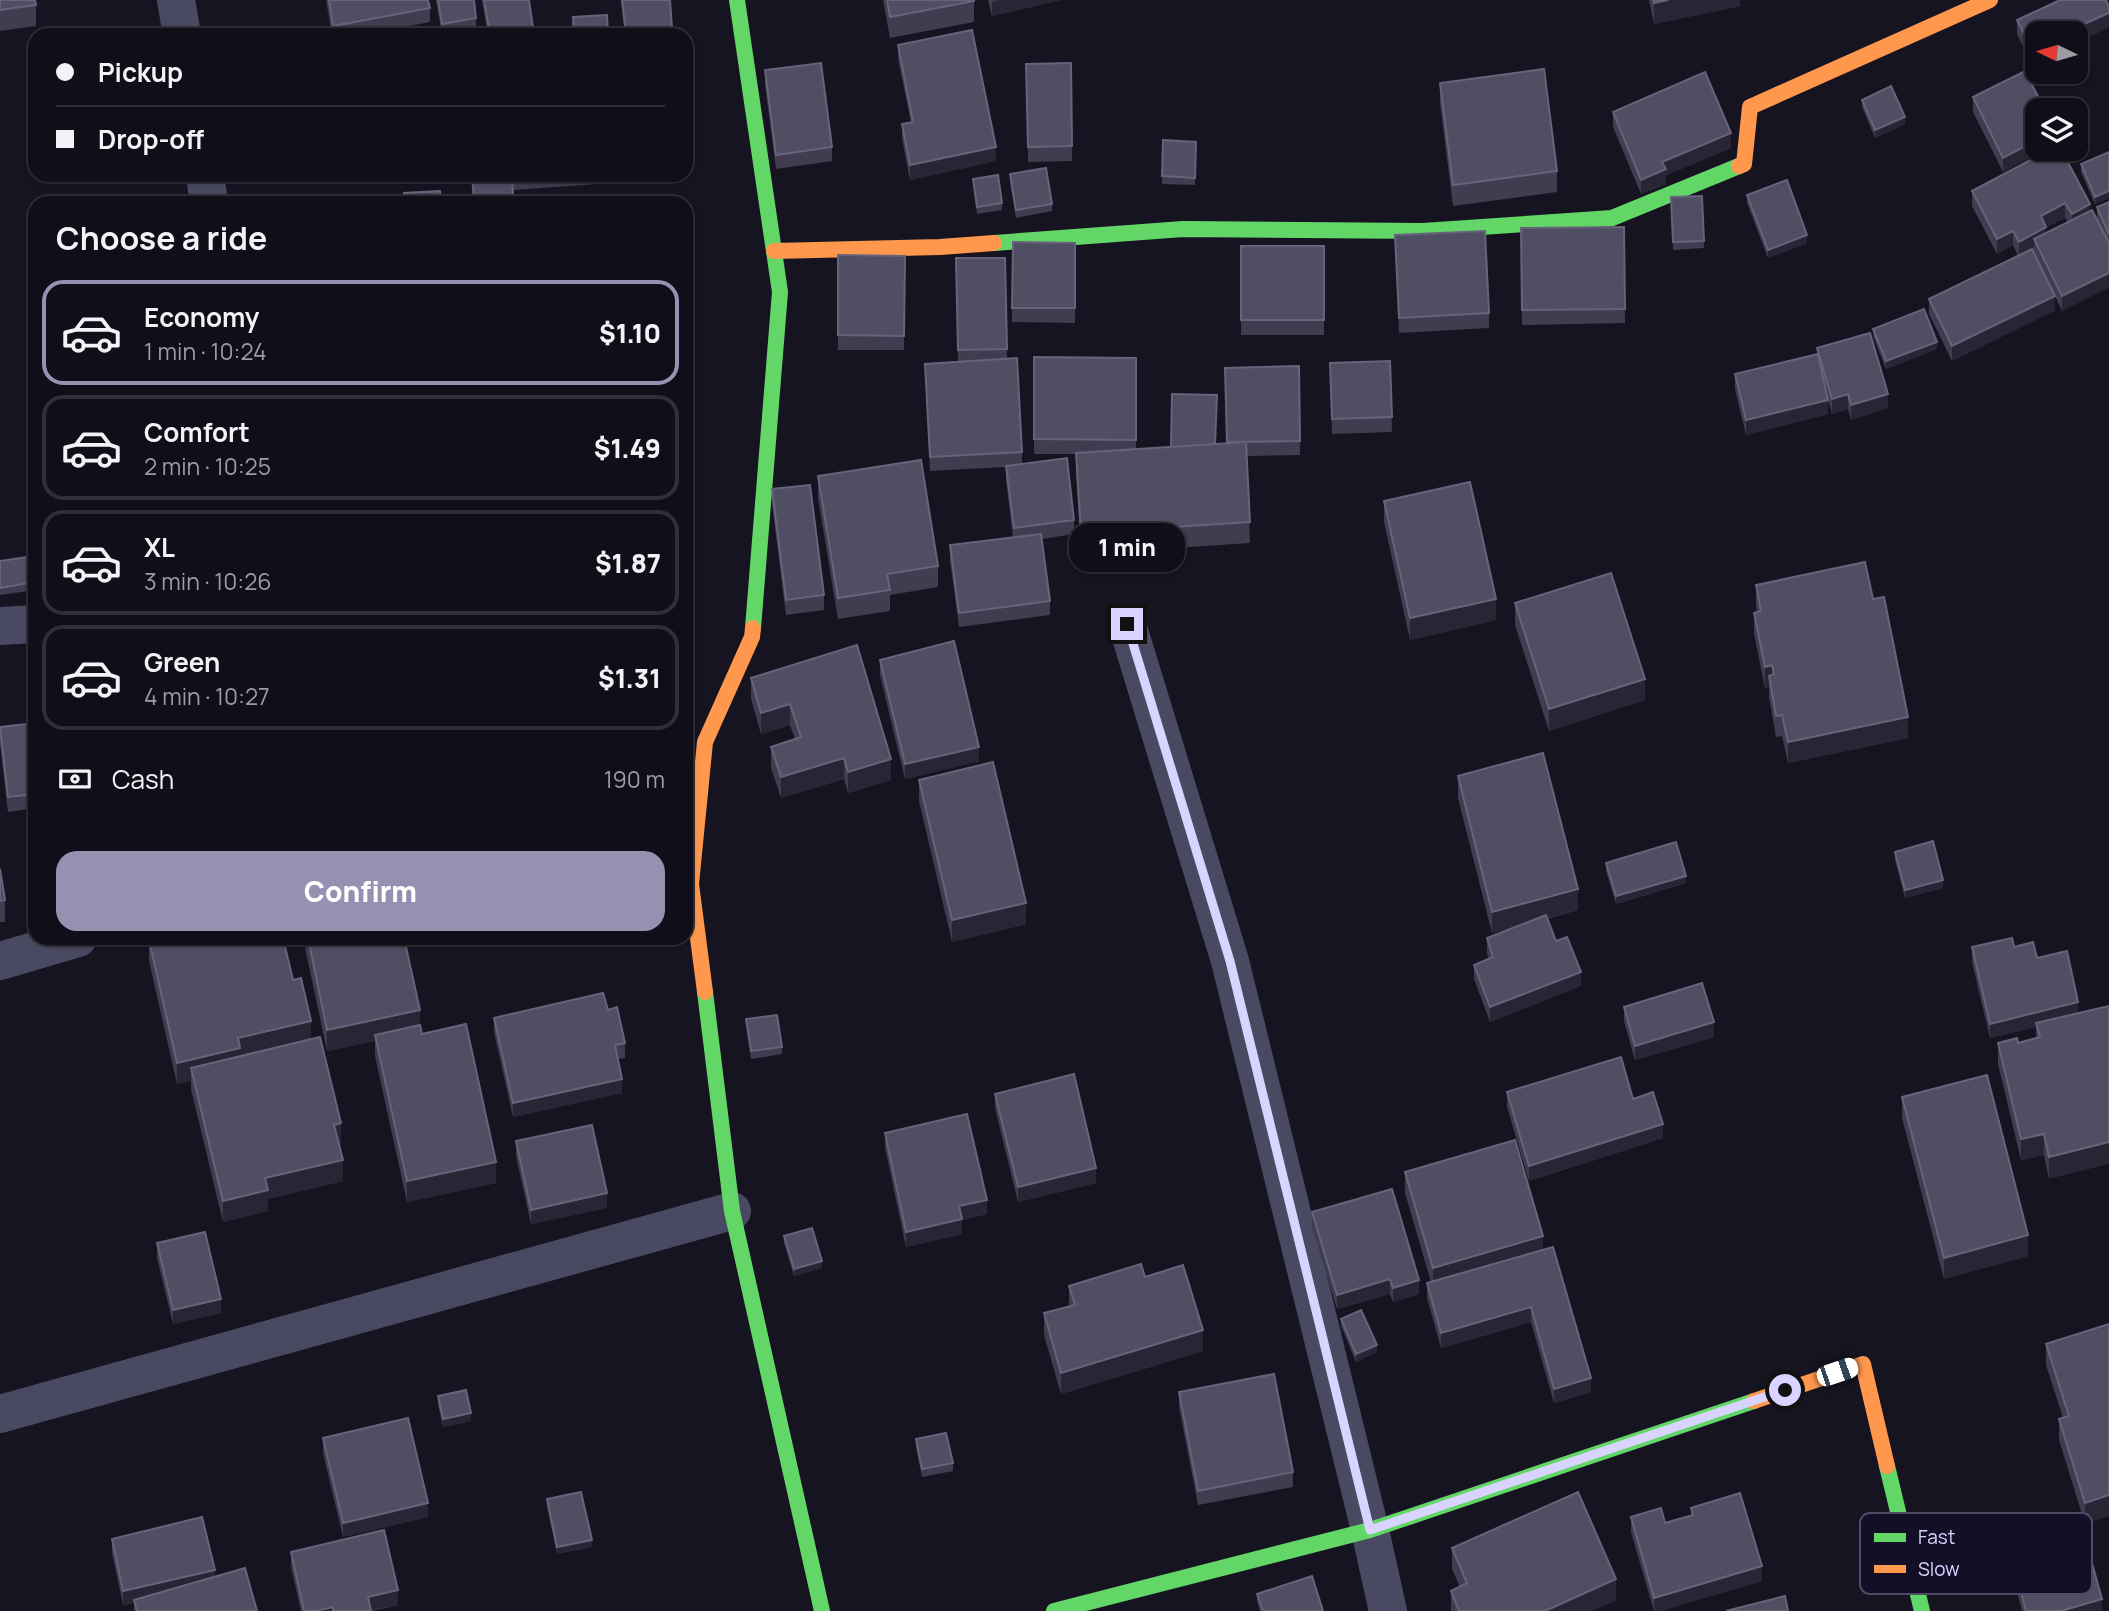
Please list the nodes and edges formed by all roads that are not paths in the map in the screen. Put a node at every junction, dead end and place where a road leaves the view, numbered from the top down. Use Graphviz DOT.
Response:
graph roads {
  1 [pos="176,0"];
  2 [pos="737,0"];
  3 [pos="1990,0"];
  4 [pos="181,28"];
  5 [pos="774,251"];
  6 [pos="28,624"];
  7 [pos="1127,624"];
  8 [pos="0,626"];
  9 [pos="693,864"];
  10 [pos="693,900"];
  11 [pos="54,945"];
  12 [pos="0,961"];
  13 [pos="732,1212"];
  14 [pos="0,1414"];
  15 [pos="1899,1513"];
  16 [pos="1370,1530"];
  17 [pos="822,1611"];
  18 [pos="1054,1611"];
  19 [pos="1388,1611"];
  1 -- 4 [label="street"];
  2 -- 5 [label="street"];
  3 -- 5 [label="street"];
  5 -- 9 [label="street"];
  6 -- 8 [label="street"];
  7 -- 16 [label="street"];
  10 -- 13 [label="street"];
  11 -- 12 [label="street"];
  13 -- 14 [label="street"];
  13 -- 17 [label="street"];
  15 -- 16 [label="street"];
  16 -- 18 [label="street"];
  16 -- 19 [label="street"];
}
